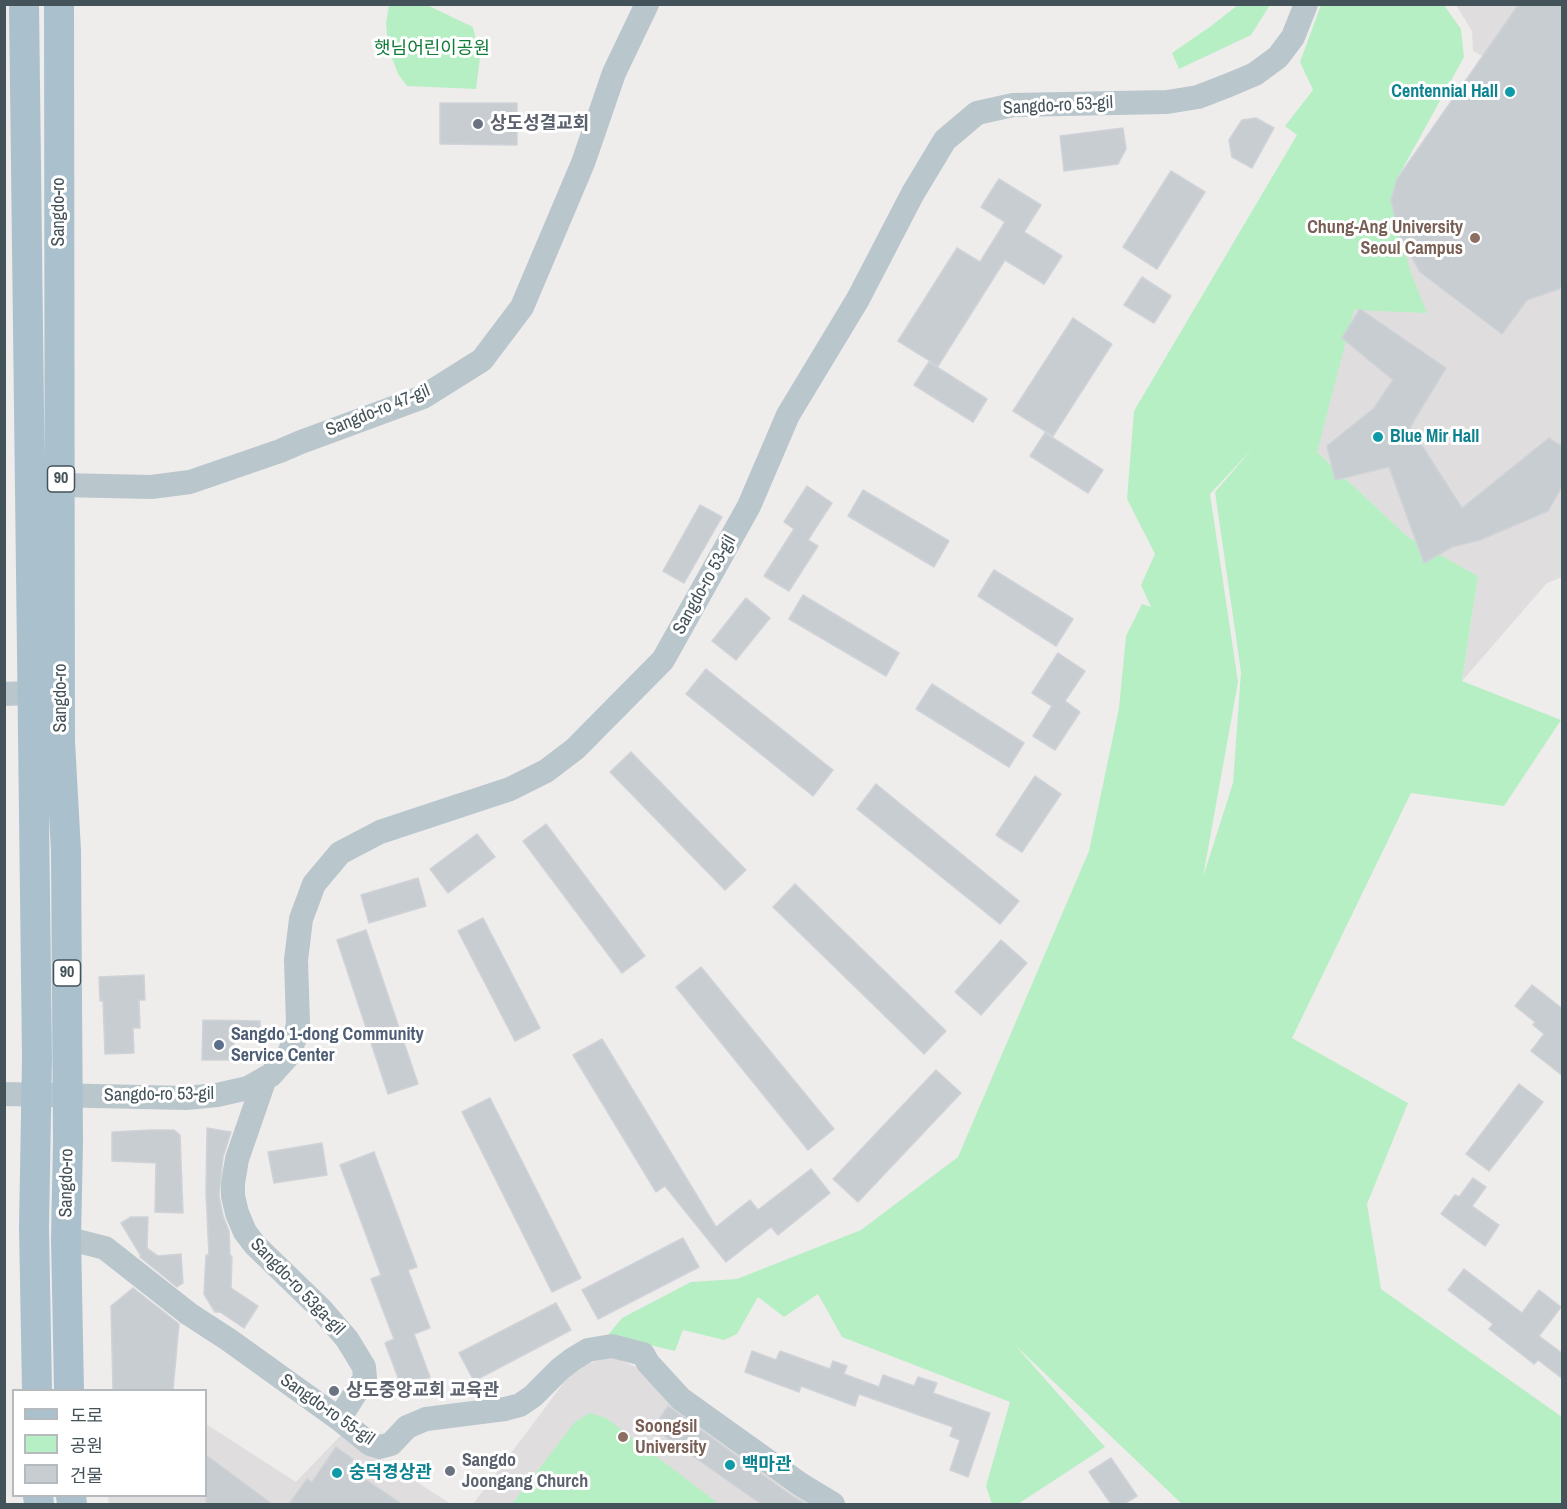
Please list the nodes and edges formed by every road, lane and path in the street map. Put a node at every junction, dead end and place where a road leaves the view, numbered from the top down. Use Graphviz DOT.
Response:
graph roads {
  1 [pos="24,4"];
  2 [pos="59,4"];
  3 [pos="648,4"];
  4 [pos="1306,4"];
  5 [pos="61,485"];
  6 [pos="61,692"];
  7 [pos="18,693"];
  8 [pos="266,1078"];
  9 [pos="4,1094"];
  10 [pos="37,1095"];
  11 [pos="67,1102"];
  12 [pos="66,1238"];
  13 [pos="37,1389"];
  14 [pos="69,1389"];
  15 [pos="339,1419"];
  16 [pos="833,1504"];
  1 -- 7 [label="main road, Sangdo-ro / 90"];
  2 -- 5 [label="main road, Sangdo-ro / 90"];
  3 -- 5 [label="street, Sangdo-ro 47-gil"];
  4 -- 8 [label="street, Sangdo-ro 53-gil"];
  5 -- 6 [label="main road, Sangdo-ro / 90"];
  6 -- 7 [label="street"];
  6 -- 11 [label="main road, Sangdo-ro / 90"];
  7 -- 10 [label="main road, Sangdo-ro / 90"];
  8 -- 11 [label="street, Sangdo-ro 53-gil"];
  8 -- 15 [label="street, Sangdo-ro 53ga-gil"];
  9 -- 10 [label="street, Sangdo-ro 53-gil"];
  10 -- 11 [label="street, Sangdo-ro 53-gil"];
  10 -- 13 [label="main road, Sangdo-ro / 90"];
  11 -- 12 [label="main road, Sangdo-ro"];
  12 -- 14 [label="main road, Sangdo-ro"];
  12 -- 15 [label="street, Sangdo-ro 55-gil"];
  15 -- 16 [label="street, Sangdo-ro 55-gil"];
}
